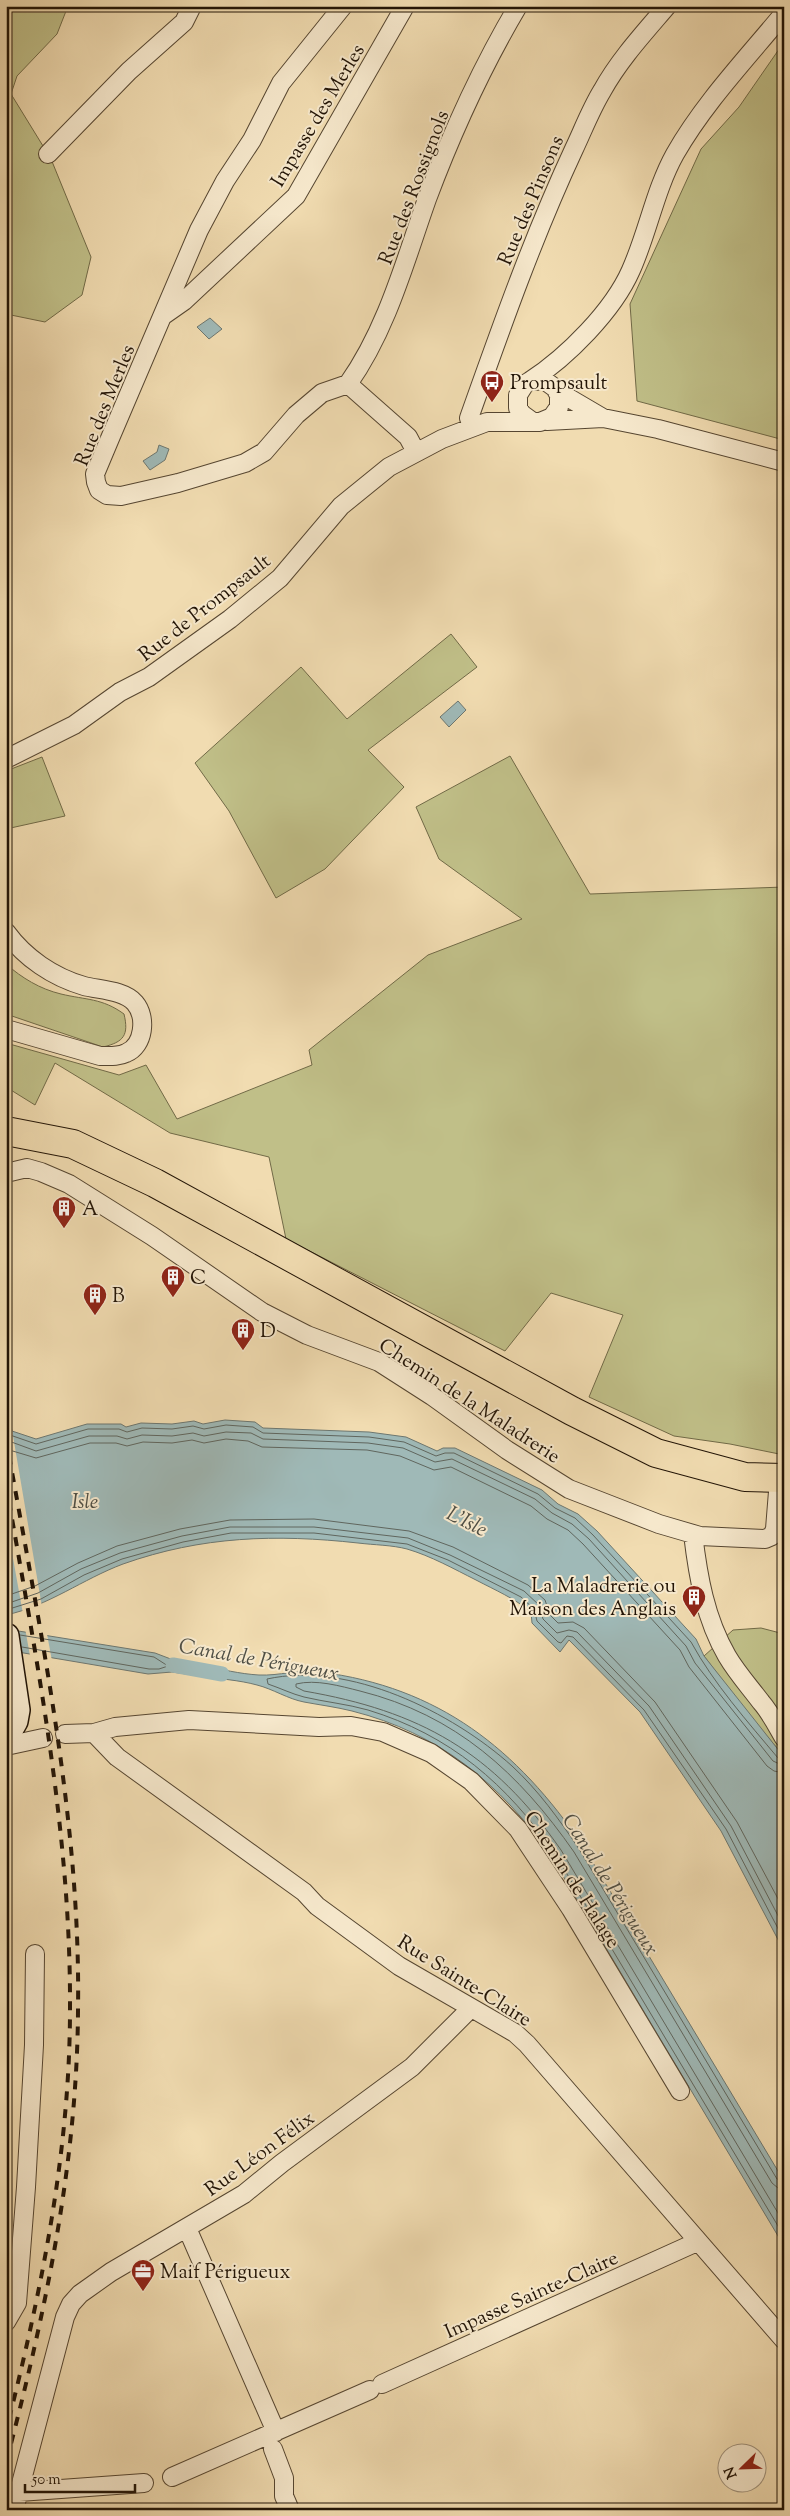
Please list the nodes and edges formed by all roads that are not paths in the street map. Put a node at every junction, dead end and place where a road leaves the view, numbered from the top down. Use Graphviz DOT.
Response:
graph roads {
  1 [pos="192,6"];
  2 [pos="343,6"];
  3 [pos="405,6"];
  4 [pos="518,6"];
  5 [pos="667,6"];
  6 [pos="784,13"];
  7 [pos="48,154"];
  8 [pos="164,315"];
  9 [pos="558,361"];
  10 [pos="530,381"];
  11 [pos="348,384"];
  12 [pos="556,390"];
  13 [pos="518,395"];
  14 [pos="603,418"];
  15 [pos="540,421"];
  16 [pos="479,425"];
  17 [pos="416,452"];
  18 [pos="784,462"];
  19 [pos="6,759"];
  20 [pos="6,932"];
  21 [pos="6,1029"];
  22 [pos="6,1131"];
  23 [pos="6,1144"];
  24 [pos="73,1144"];
  25 [pos="6,1173"];
  26 [pos="781,1479"];
  27 [pos="693,1534"];
  28 [pos="6,1636"];
  29 [pos="94,1733"];
  30 [pos="64,1734"];
  31 [pos="6,1737"];
  32 [pos="43,1738"];
  33 [pos="784,1738"];
  34 [pos="6,1746"];
  35 [pos="35,1954"];
  36 [pos="470,2009"];
  37 [pos="680,2091"];
  38 [pos="187,2228"];
  39 [pos="697,2242"];
  40 [pos="6,2322"];
  41 [pos="784,2340"];
  42 [pos="274,2441"];
  43 [pos="172,2477"];
  44 [pos="144,2483"];
  45 [pos="18,2492"];
  46 [pos="14,2510"];
  47 [pos="290,2510"];
  1 -- 7 [label="street"];
  2 -- 8 [label="street, Rue des Merles"];
  3 -- 8 [label="street, Impasse des Merles"];
  4 -- 11 [label="street, Rue des Rossignols"];
  5 -- 16 [label="street, Rue des Pinsons"];
  6 -- 9 [label="street"];
  8 -- 11 [label="street, Rue des Merles"];
  9 -- 10 [label="street"];
  9 -- 12 [label="street"];
  10 -- 12 [label="street"];
  10 -- 13 [label="street"];
  11 -- 17 [label="street"];
  12 -- 14 [label="street, Rue de Prompsault"];
  12 -- 15 [label="street"];
  13 -- 15 [label="street"];
  13 -- 16 [label="street, Rue de Prompsault"];
  14 -- 15 [label="street, Rue de Prompsault"];
  14 -- 18 [label="street, Rue de Prompsault"];
  15 -- 16 [label="street, Rue de Prompsault"];
  16 -- 17 [label="street, Rue de Prompsault"];
  17 -- 19 [label="street, Rue de Prompsault"];
  20 -- 21 [label="street"];
  22 -- 24 [label="main road"];
  23 -- 24 [label="main road"];
  24 -- 26 [label="main road"];
  25 -- 27 [label="street, Chemin de la Maladrerie"];
  26 -- 27 [label="street, Chemin de la Maladrerie"];
  27 -- 33 [label="street"];
  28 -- 31 [label="main road"];
  29 -- 30 [label="street, Chemin de Halage"];
  29 -- 36 [label="street, Rue Sainte-Claire"];
  29 -- 37 [label="street, Chemin de Halage"];
  32 -- 34 [label="street"];
  35 -- 40 [label="street"];
  36 -- 38 [label="street, Rue Léon Félix"];
  36 -- 39 [label="street, Rue Sainte-Claire"];
  38 -- 42 [label="street"];
  38 -- 45 [label="street, Rue Léon Félix"];
  39 -- 41 [label="street, Rue Sainte-Claire"];
  39 -- 42 [label="street, Impasse Sainte-Claire"];
  42 -- 43 [label="street, Impasse Sainte-Claire"];
  42 -- 47 [label="street"];
  44 -- 45 [label="street"];
  45 -- 46 [label="street, Rue Léon Félix"];
}
